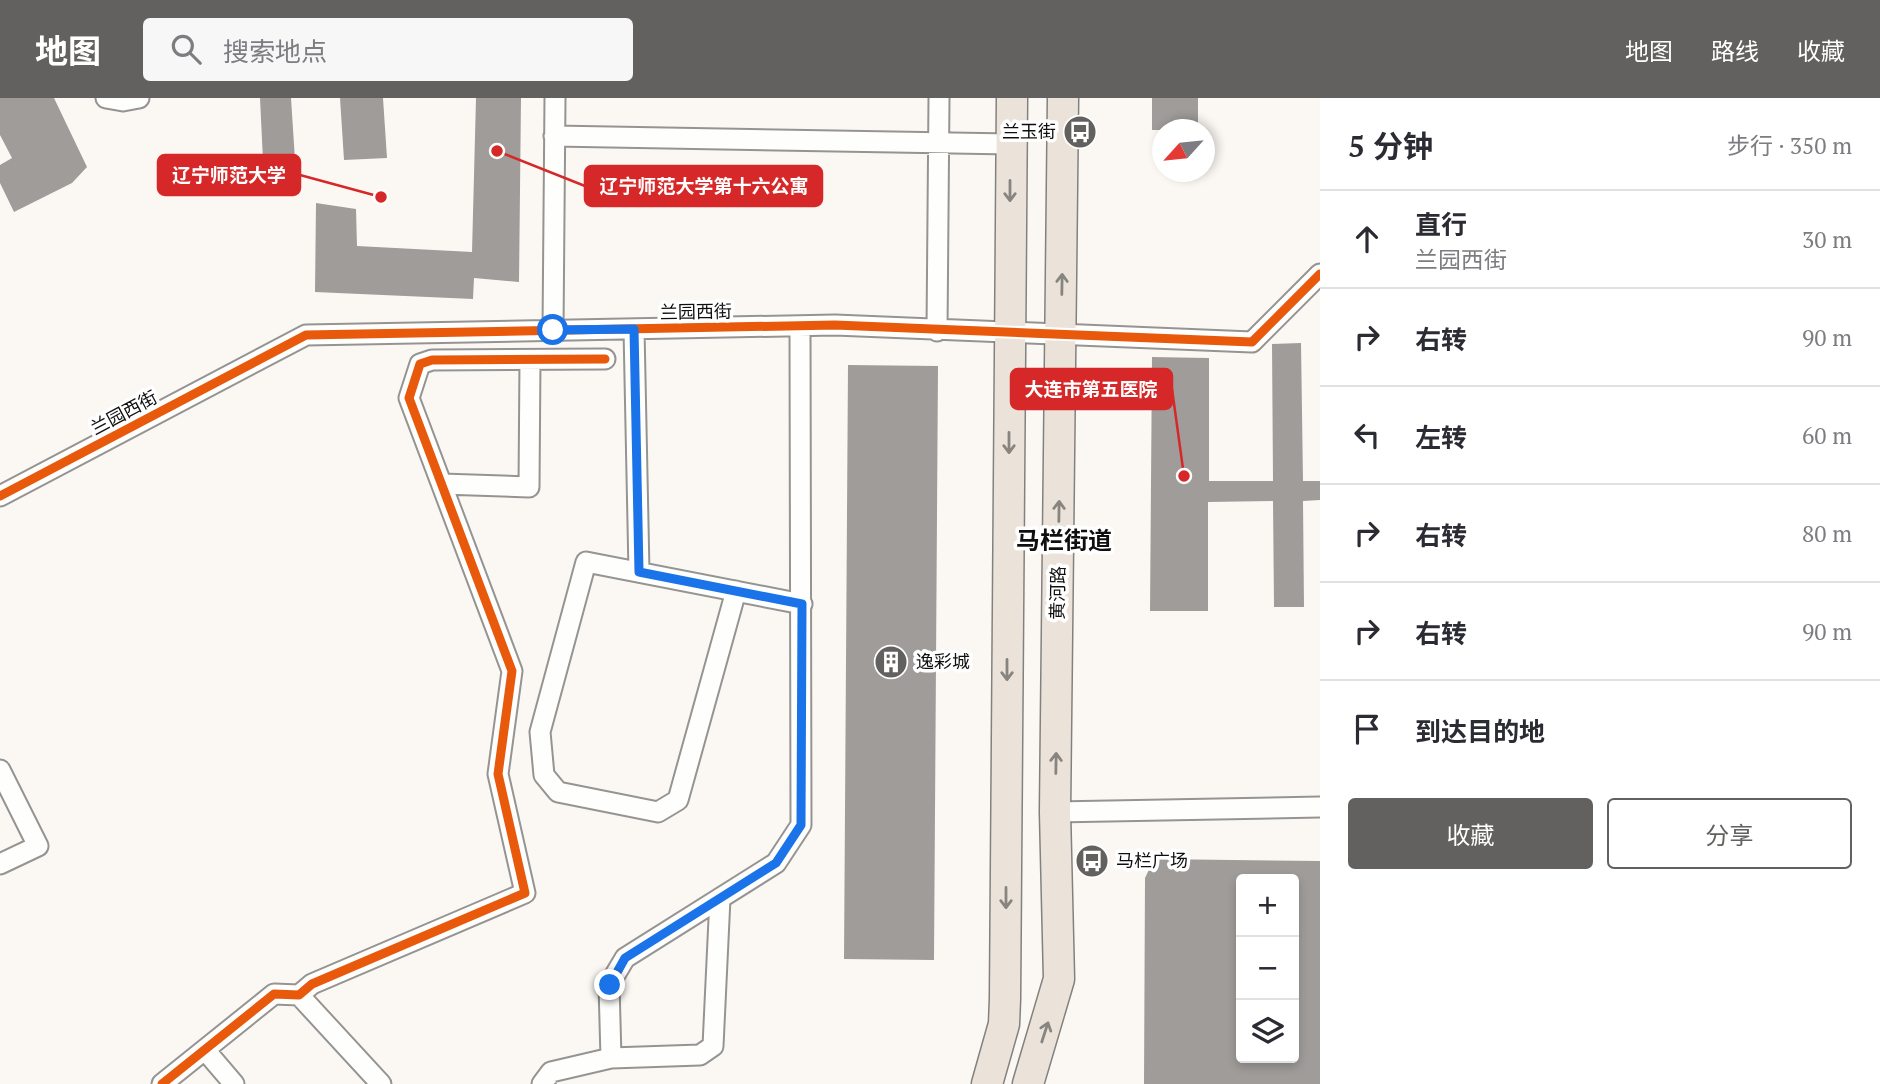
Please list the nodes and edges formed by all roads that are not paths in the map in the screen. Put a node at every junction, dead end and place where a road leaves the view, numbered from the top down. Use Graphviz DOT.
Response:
graph roads {
  1 [pos="106,98"];
  2 [pos="139,98"];
  3 [pos="555,98"];
  4 [pos="939,98"];
  5 [pos="1012,98"];
  6 [pos="1063,98"];
  7 [pos="554,136"];
  8 [pos="939,144"];
  9 [pos="1011,144"];
  10 [pos="1320,274"];
  11 [pos="800,326"];
  12 [pos="634,329"];
  13 [pos="553,330"];
  14 [pos="937,331"];
  15 [pos="1009,332"];
  16 [pos="1061,334"];
  17 [pos="605,359"];
  18 [pos="530,360"];
  19 [pos="442,484"];
  20 [pos="0,496"];
  21 [pos="639,572"];
  22 [pos="736,591"];
  23 [pos="802,604"];
  24 [pos="0,769"];
  25 [pos="1320,807"];
  26 [pos="1055,812"];
  27 [pos="0,864"];
  28 [pos="720,898"];
  29 [pos="299,995"];
  30 [pos="205,1050"];
  31 [pos="611,1058"];
  32 [pos="162,1084"];
  33 [pos="234,1084"];
  34 [pos="382,1084"];
  35 [pos="542,1084"];
  36 [pos="987,1084"];
  37 [pos="1028,1084"];
  1 -- 2 [label="street"];
  3 -- 7 [label="street"];
  4 -- 8 [label="street"];
  5 -- 9 [label="main road"];
  16 -- 6 [label="main road, 黄河路, one-way"];
  7 -- 8 [label="street"];
  7 -- 13 [label="street"];
  8 -- 9 [label="street"];
  8 -- 14 [label="street"];
  9 -- 15 [label="main road, one-way"];
  10 -- 16 [label="street, 兰园西街"];
  11 -- 12 [label="street, 兰园西街"];
  11 -- 14 [label="street, 兰园西街"];
  11 -- 23 [label="street"];
  12 -- 13 [label="street, 兰园西街"];
  12 -- 21 [label="street"];
  13 -- 20 [label="street, 兰园西街"];
  14 -- 15 [label="street, 兰园西街"];
  15 -- 16 [label="street, 兰园西街"];
  15 -- 36 [label="main road, one-way"];
  26 -- 16 [label="main road, 黄河路, one-way"];
  17 -- 18 [label="street"];
  18 -- 19 [label="street"];
  18 -- 19 [label="street"];
  19 -- 29 [label="street"];
  21 -- 22 [label="street"];
  21 -- 22 [label="street"];
  22 -- 23 [label="street"];
  23 -- 28 [label="street"];
  24 -- 27 [label="street"];
  25 -- 26 [label="street"];
  37 -- 26 [label="main road, 黄河路, one-way"];
  28 -- 31 [label="street"];
  28 -- 31 [label="street"];
  29 -- 30 [label="street"];
  29 -- 34 [label="street"];
  30 -- 32 [label="street"];
  30 -- 33 [label="street"];
  31 -- 35 [label="street"];
}
